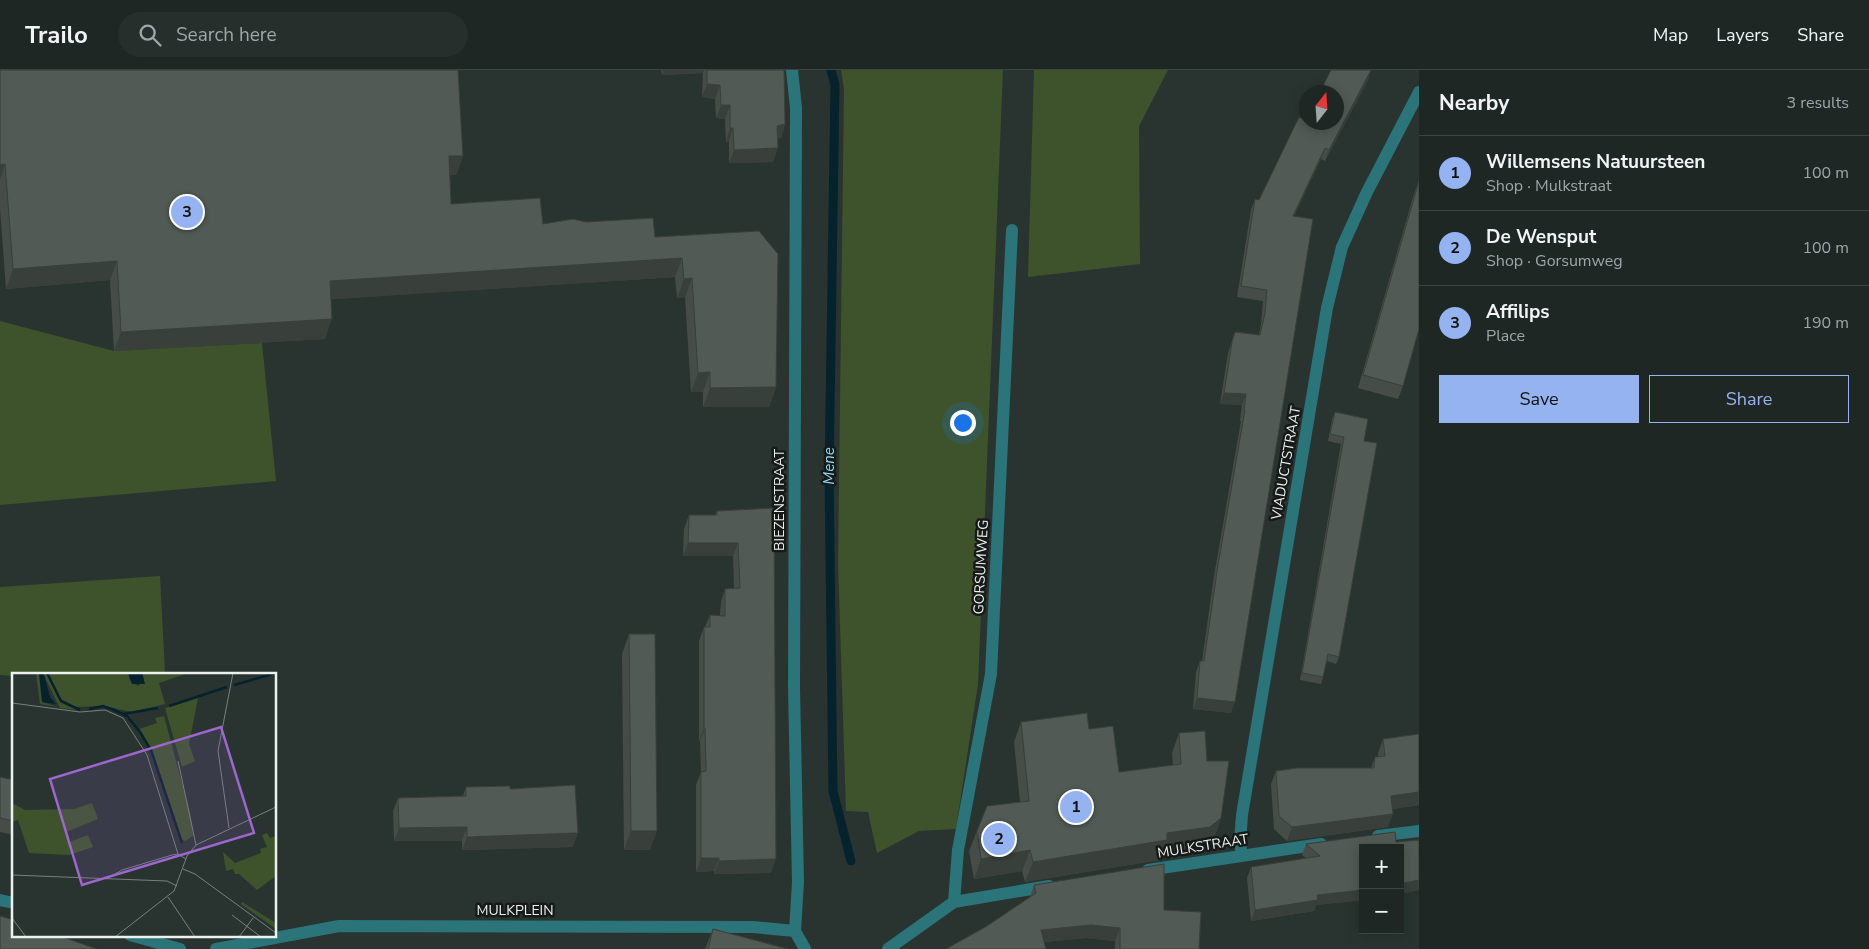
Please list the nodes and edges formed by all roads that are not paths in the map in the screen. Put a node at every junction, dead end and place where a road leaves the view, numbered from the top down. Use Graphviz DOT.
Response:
graph roads {
  1 [pos="792,70"];
  2 [pos="1419,92"];
  3 [pos="1012,230"];
  4 [pos="1419,831"];
  5 [pos="1370,838"];
  6 [pos="1331,843"];
  7 [pos="1242,855"];
  8 [pos="1139,871"];
  9 [pos="1064,883"];
  10 [pos="954,902"];
  11 [pos="796,931"];
  12 [pos="134,936"];
  13 [pos="180,949"];
  14 [pos="216,949"];
  15 [pos="805,949"];
  16 [pos="888,949"];
  1 -- 11 [label="street, BIEZENSTRAAT"];
  2 -- 7 [label="street, VIADUCTSTRAAT"];
  3 -- 10 [label="street, GORSUMWEG"];
  4 -- 5 [label="street"];
  6 -- 7 [label="street, MULKSTRAAT"];
  7 -- 8 [label="street, MULKSTRAAT"];
  9 -- 10 [label="street"];
  10 -- 16 [label="street"];
  11 -- 14 [label="street, MULKPLEIN"];
  11 -- 15 [label="street"];
  12 -- 13 [label="street"];
}
